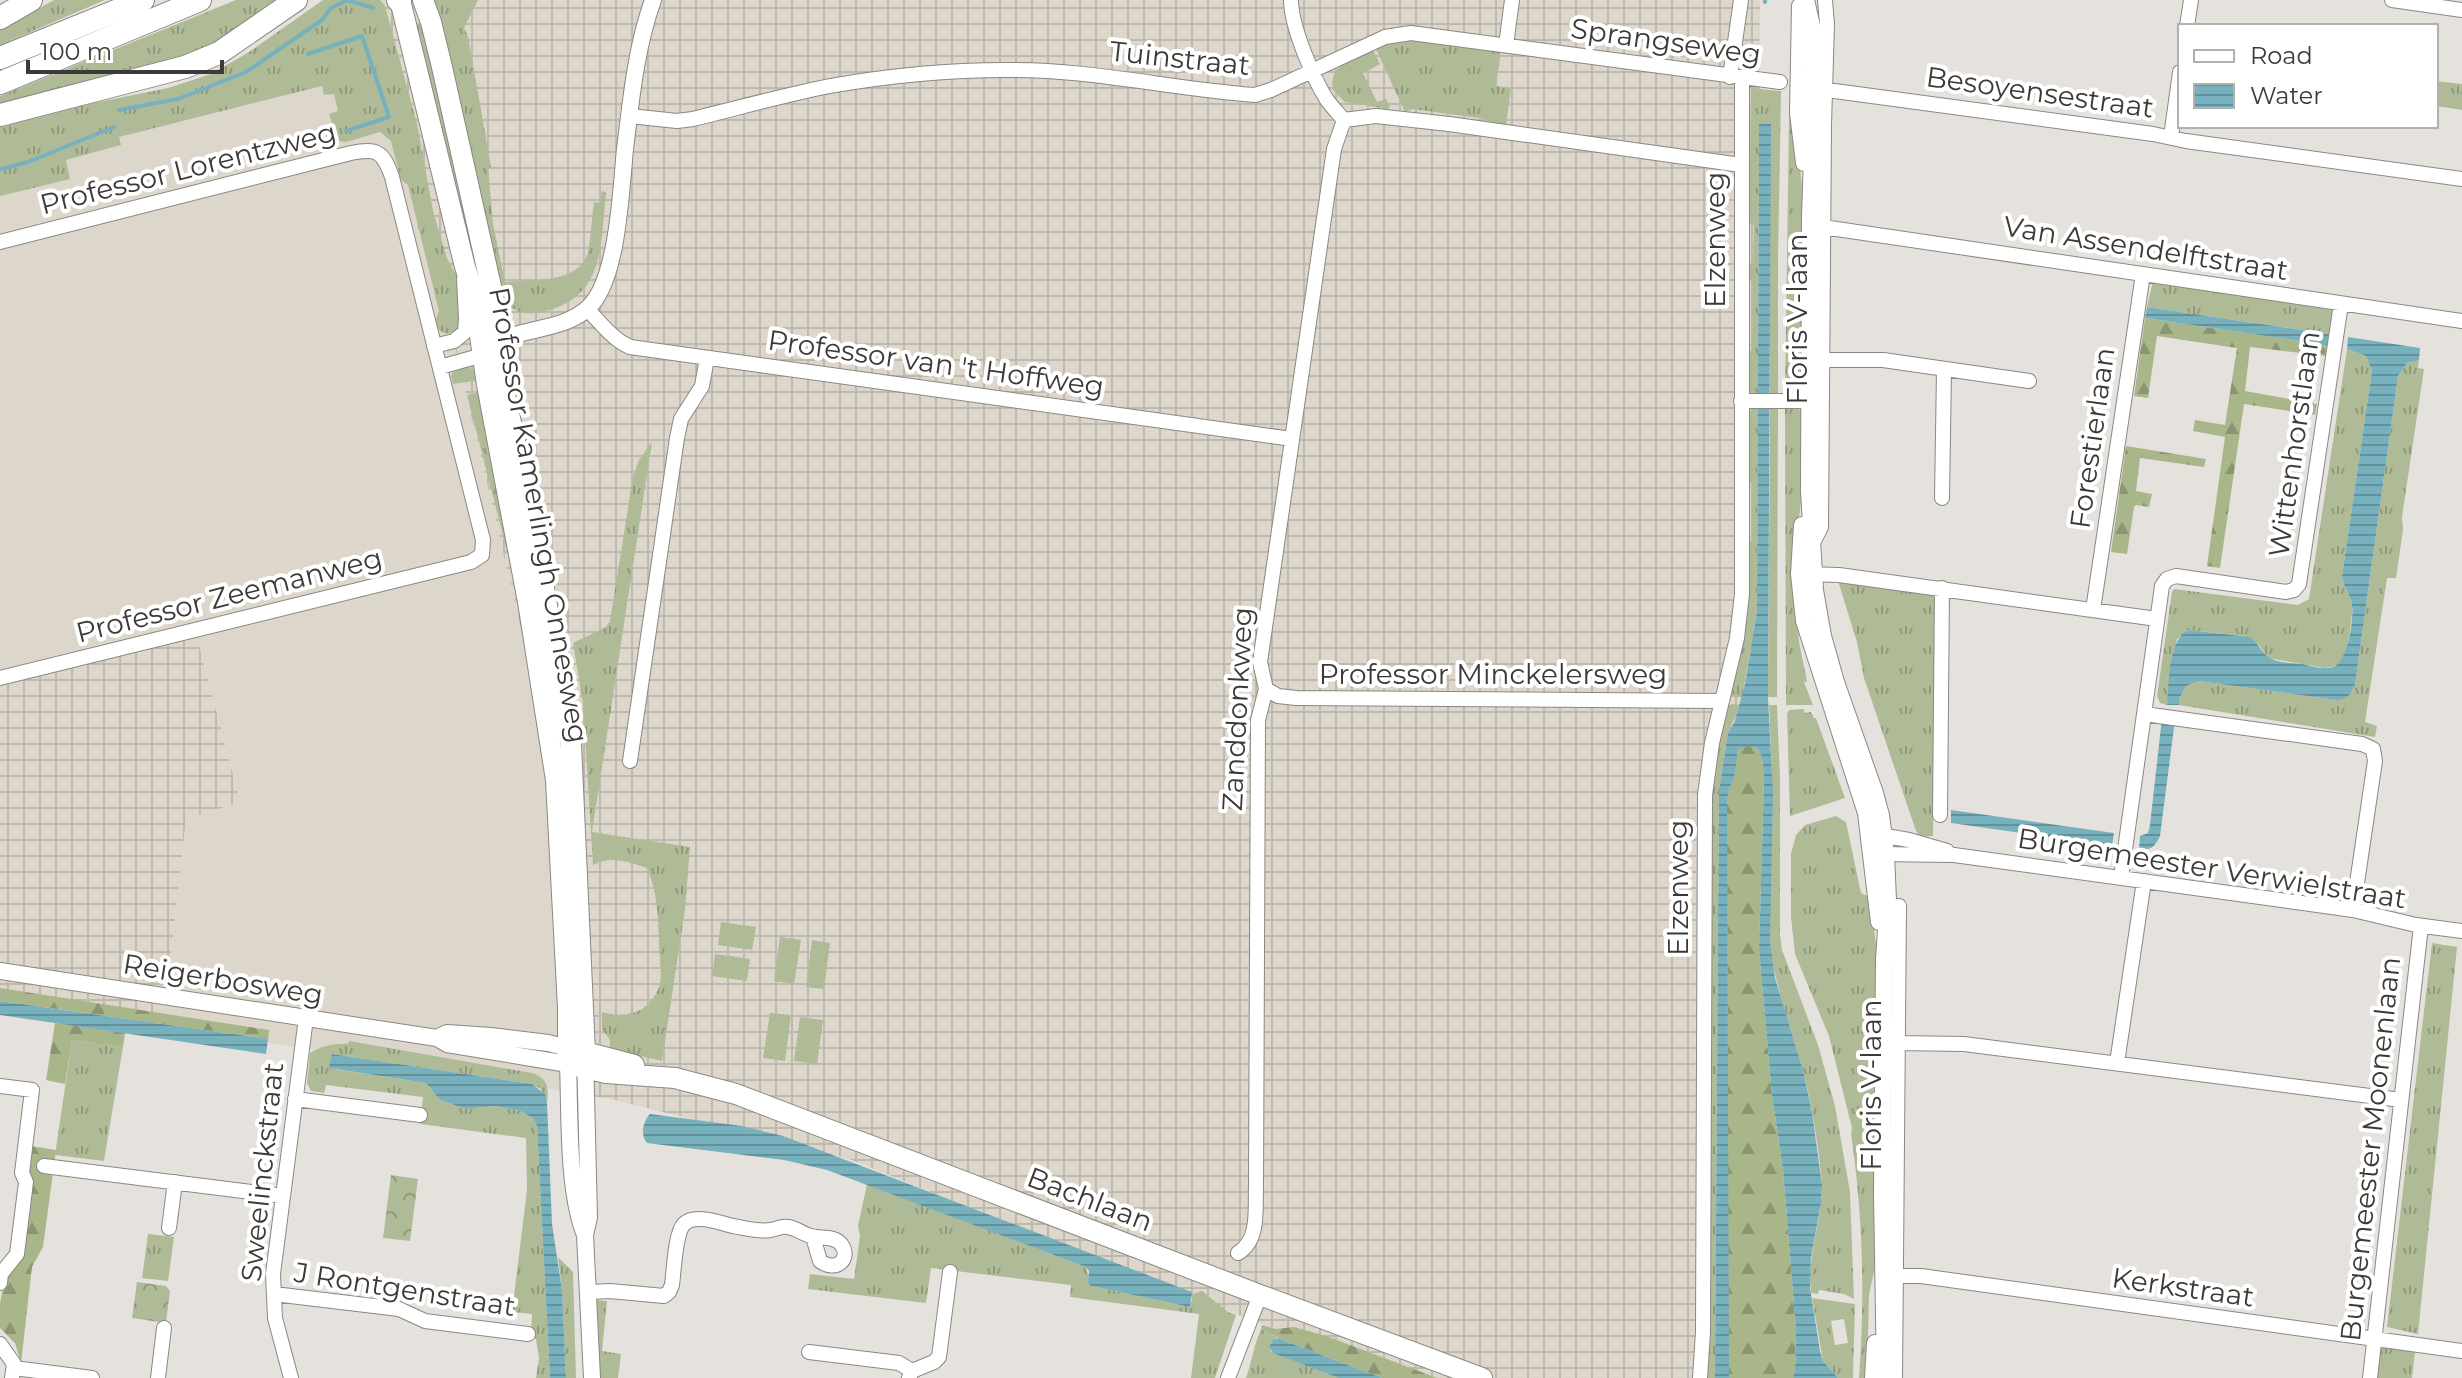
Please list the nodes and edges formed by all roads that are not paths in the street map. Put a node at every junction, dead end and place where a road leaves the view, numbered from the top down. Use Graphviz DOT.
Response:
graph roads {
  1 [pos="31,0"];
  2 [pos="143,0"];
  3 [pos="200,0"];
  4 [pos="296,0"];
  5 [pos="423,0"];
  6 [pos="430,0"];
  7 [pos="653,0"];
  8 [pos="1291,0"];
  9 [pos="1512,0"];
  10 [pos="1741,0"];
  11 [pos="1803,0"];
  12 [pos="1825,0"];
  13 [pos="2191,0"];
  14 [pos="2392,0"];
  15 [pos="399,1"];
  16 [pos="2462,10"];
  17 [pos="0,18"];
  18 [pos="431,22"];
  19 [pos="2187,24"];
  20 [pos="1506,45"];
  21 [pos="0,58"];
  22 [pos="1313,70"];
  23 [pos="1736,77"];
  24 [pos="1780,82"];
  25 [pos="0,83"];
  26 [pos="2178,86"];
  27 [pos="1813,88"];
  28 [pos="0,115"];
  29 [pos="630,116"];
  30 [pos="1344,120"];
  31 [pos="2171,137"];
  32 [pos="1741,165"];
  33 [pos="2462,179"];
  34 [pos="1823,227"];
  35 [pos="0,242"];
  36 [pos="464,263"];
  37 [pos="2143,274"];
  38 [pos="2341,304"];
  39 [pos="587,309"];
  40 [pos="2462,321"];
  41 [pos="489,336"];
  42 [pos="434,346"];
  43 [pos="483,355"];
  44 [pos="707,358"];
  45 [pos="1822,360"];
  46 [pos="440,367"];
  47 [pos="1944,369"];
  48 [pos="2029,381"];
  49 [pos="1749,401"];
  50 [pos="1809,401"];
  51 [pos="1292,439"];
  52 [pos="1809,491"];
  53 [pos="1942,498"];
  54 [pos="1811,546"];
  55 [pos="1806,574"];
  56 [pos="1942,588"];
  57 [pos="2093,610"];
  58 [pos="2157,619"];
  59 [pos="0,678"];
  60 [pos="1266,689"];
  61 [pos="1721,701"];
  62 [pos="2144,714"];
  63 [pos="630,761"];
  64 [pos="1940,815"];
  65 [pos="1876,834"];
  66 [pos="1879,854"];
  67 [pos="1954,855"];
  68 [pos="2121,878"];
  69 [pos="2144,881"];
  70 [pos="1883,907"];
  71 [pos="2353,910"];
  72 [pos="2421,926"];
  73 [pos="2462,931"];
  74 [pos="0,971"];
  75 [pos="306,1018"];
  76 [pos="1896,1043"];
  77 [pos="577,1058"];
  78 [pos="2117,1063"];
  79 [pos="0,1086"];
  80 [pos="295,1099"];
  81 [pos="2401,1100"];
  82 [pos="420,1115"];
  83 [pos="44,1166"];
  84 [pos="175,1182"];
  85 [pos="283,1196"];
  86 [pos="169,1228"];
  87 [pos="813,1237"];
  88 [pos="1238,1253"];
  89 [pos="1882,1254"];
  90 [pos="950,1272"];
  91 [pos="1896,1276"];
  92 [pos="0,1283"];
  93 [pos="589,1292"];
  94 [pos="274,1294"];
  95 [pos="1260,1295"];
  96 [pos="164,1328"];
  97 [pos="528,1334"];
  98 [pos="2374,1339"];
  99 [pos="0,1344"];
  100 [pos="2462,1351"];
  101 [pos="809,1352"];
  102 [pos="13,1373"];
  103 [pos="910,1375"];
  104 [pos="92,1378"];
  105 [pos="158,1378"];
  106 [pos="291,1378"];
  107 [pos="592,1378"];
  108 [pos="1228,1378"];
  109 [pos="1482,1378"];
  110 [pos="1700,1378"];
  111 [pos="1873,1378"];
  112 [pos="1885,1378"];
  113 [pos="1895,1378"];
  114 [pos="2370,1378"];
  1 -- 17 [label="highway"];
  2 -- 21 [label="highway"];
  3 -- 25 [label="highway"];
  4 -- 28 [label="highway"];
  5 -- 18 [label="main road, Professor Kamerlingh Onnesweg"];
  6 -- 18 [label="main road, Professor Kamerlingh Onnesweg"];
  7 -- 29 [label="street"];
  8 -- 22 [label="street"];
  9 -- 20 [label="street"];
  10 -- 23 [label="street, Elzenweg"];
  11 -- 27 [label="street"];
  12 -- 27 [label="street"];
  13 -- 19 [label="street"];
  14 -- 16 [label="street"];
  15 -- 36 [label="main road, Professor Kamerlingh Onnesweg"];
  18 -- 41 [label="main road, Professor Kamerlingh Onnesweg"];
  20 -- 22 [label="street, Sprangseweg"];
  20 -- 23 [label="street, Sprangseweg"];
  22 -- 29 [label="street, Tuinstraat"];
  22 -- 30 [label="street"];
  23 -- 24 [label="street, Sprangseweg"];
  23 -- 32 [label="street, Elzenweg"];
  26 -- 31 [label="street"];
  27 -- 31 [label="street, Besoyensestraat"];
  27 -- 34 [label="street, Floris V-laan"];
  27 -- 50 [label="street, Floris V-laan"];
  29 -- 39 [label="street"];
  30 -- 32 [label="street"];
  30 -- 51 [label="street, Zanddonkweg"];
  31 -- 33 [label="street, Besoyensestraat"];
  32 -- 49 [label="street, Elzenweg"];
  34 -- 37 [label="street, Van Assendelftstraat"];
  34 -- 45 [label="street, Floris V-laan"];
  35 -- 42 [label="street, Professor Lorentzweg"];
  36 -- 41 [label="main road, Professor Kamerlingh Onnesweg"];
  36 -- 42 [label="street"];
  37 -- 38 [label="street, Van Assendelftstraat"];
  37 -- 57 [label="street, Forestierlaan"];
  38 -- 40 [label="street, Van Assendelftstraat"];
  38 -- 58 [label="street, Wittenhorstlaan"];
  39 -- 41 [label="street"];
  39 -- 44 [label="street, Professor van 't Hoffweg"];
  41 -- 43 [label="main road, Professor Kamerlingh Onnesweg"];
  41 -- 77 [label="main road, Professor Kamerlingh Onnesweg"];
  42 -- 46 [label="street"];
  43 -- 46 [label="street"];
  43 -- 77 [label="main road, Professor Kamerlingh Onnesweg"];
  44 -- 51 [label="street, Professor van 't Hoffweg"];
  44 -- 63 [label="street"];
  45 -- 47 [label="street"];
  45 -- 54 [label="street, Floris V-laan"];
  46 -- 59 [label="street, Professor Zeemanweg"];
  47 -- 48 [label="street"];
  47 -- 53 [label="street"];
  49 -- 50 [label="street"];
  49 -- 61 [label="street, Elzenweg"];
  50 -- 52 [label="street, Floris V-laan"];
  51 -- 60 [label="street, Zanddonkweg"];
  52 -- 54 [label="street, Floris V-laan"];
  52 -- 55 [label="street, Floris V-laan"];
  54 -- 55 [label="street, Floris V-laan"];
  55 -- 56 [label="street"];
  55 -- 65 [label="street, Floris V-laan"];
  56 -- 57 [label="street"];
  56 -- 64 [label="street"];
  57 -- 58 [label="street"];
  58 -- 62 [label="street"];
  60 -- 61 [label="street, Professor Minckelersweg"];
  60 -- 88 [label="street, Zanddonkweg"];
  61 -- 110 [label="street, Elzenweg"];
  62 -- 68 [label="street"];
  62 -- 71 [label="street"];
  65 -- 66 [label="street, Floris V-laan"];
  65 -- 67 [label="street, Burgemeester Verwielstraat"];
  66 -- 67 [label="street, Burgemeester Verwielstraat"];
  66 -- 70 [label="street, Floris V-laan"];
  67 -- 68 [label="street, Burgemeester Verwielstraat"];
  68 -- 69 [label="street, Burgemeester Verwielstraat"];
  69 -- 71 [label="street, Burgemeester Verwielstraat"];
  69 -- 78 [label="street"];
  70 -- 76 [label="street, Floris V-laan"];
  70 -- 89 [label="street, Floris V-laan"];
  71 -- 72 [label="street, Burgemeester Verwielstraat"];
  72 -- 73 [label="street, Burgemeester Verwielstraat"];
  72 -- 81 [label="street, Burgemeester Moonenlaan"];
  74 -- 75 [label="street, Reigerbosweg"];
  75 -- 77 [label="street, Reigerbosweg"];
  75 -- 80 [label="street, Sweelinckstraat"];
  76 -- 78 [label="street"];
  76 -- 91 [label="street, Floris V-laan"];
  77 -- 93 [label="street"];
  77 -- 95 [label="main road, Bachlaan"];
  78 -- 81 [label="street"];
  79 -- 92 [label="street"];
  80 -- 82 [label="street"];
  80 -- 85 [label="street, Sweelinckstraat"];
  81 -- 98 [label="street, Burgemeester Moonenlaan"];
  83 -- 84 [label="street"];
  84 -- 85 [label="street"];
  84 -- 86 [label="street"];
  85 -- 94 [label="street, Sweelinckstraat"];
  87 -- 93 [label="street"];
  89 -- 111 [label="street"];
  89 -- 112 [label="street"];
  90 -- 103 [label="street"];
  91 -- 98 [label="street, Kerkstraat"];
  91 -- 113 [label="street, Floris V-laan"];
  93 -- 107 [label="street"];
  94 -- 97 [label="street, J Rontgenstraat"];
  94 -- 106 [label="street, Sweelinckstraat"];
  95 -- 108 [label="street"];
  95 -- 109 [label="main road, Bachlaan"];
  96 -- 105 [label="street"];
  98 -- 100 [label="street, Kerkstraat"];
  98 -- 114 [label="street, Burgemeester Moonenlaan"];
  99 -- 102 [label="street"];
  101 -- 103 [label="street"];
  102 -- 104 [label="street"];
}
